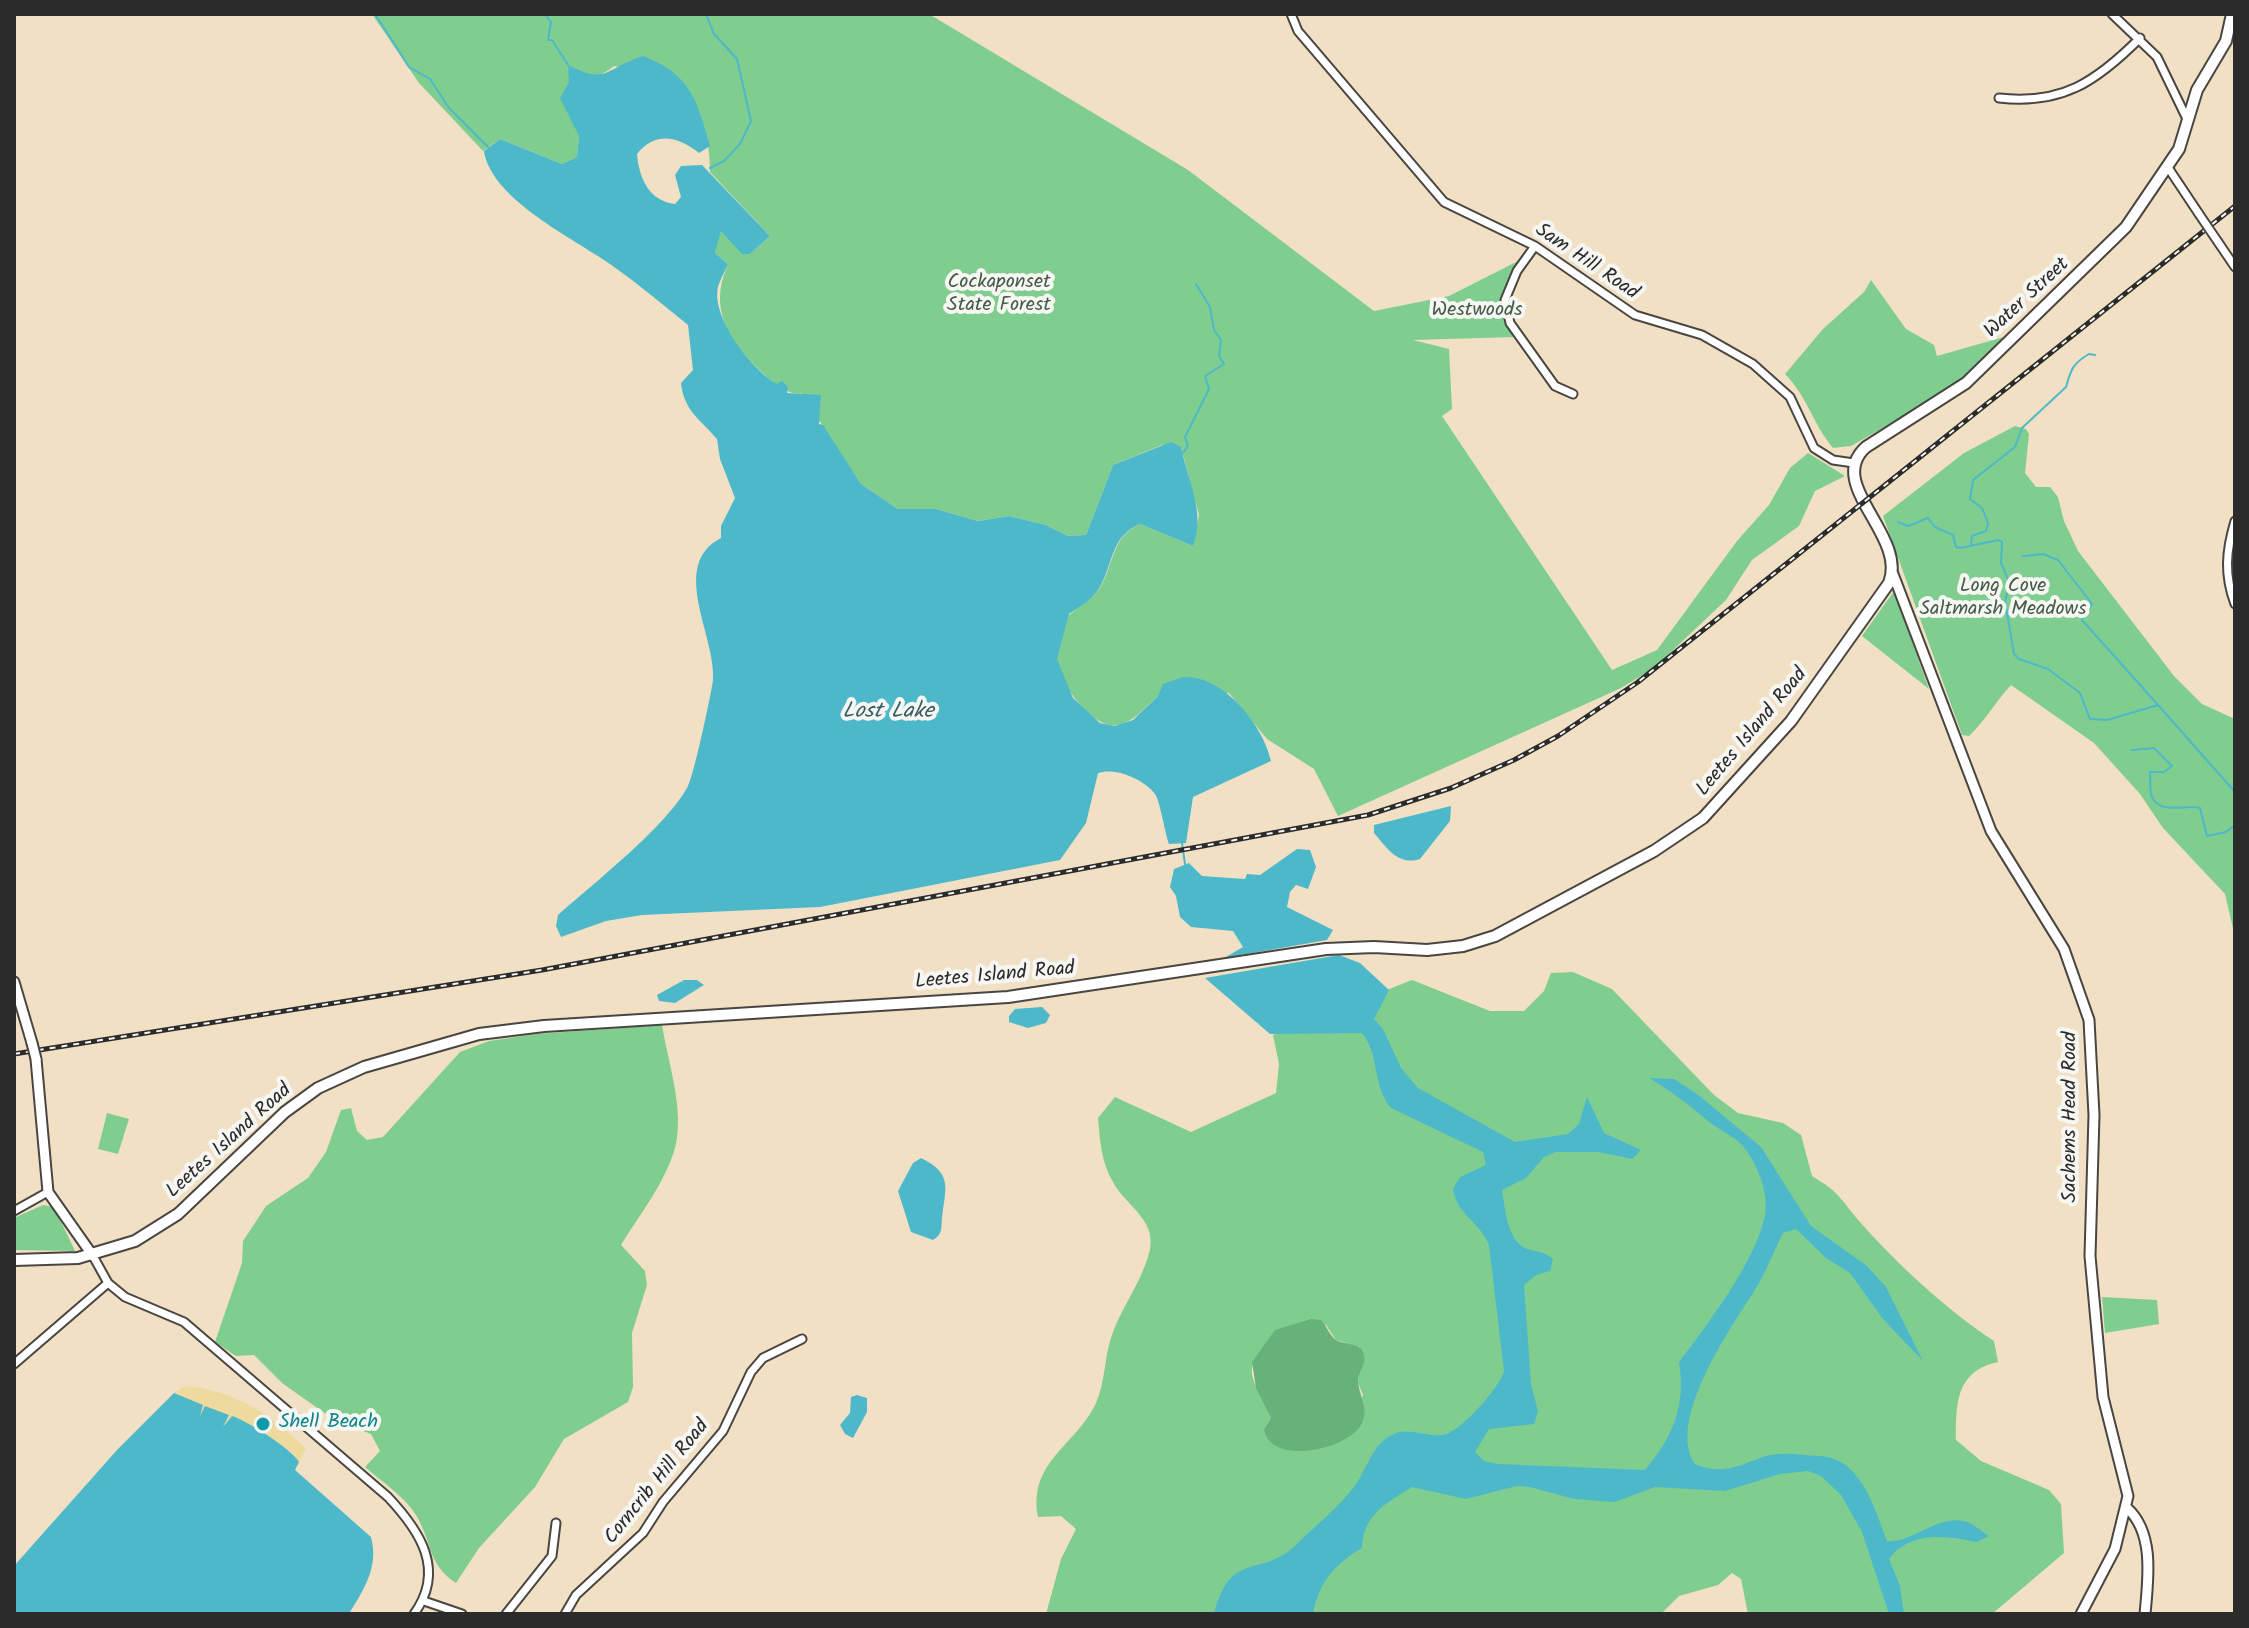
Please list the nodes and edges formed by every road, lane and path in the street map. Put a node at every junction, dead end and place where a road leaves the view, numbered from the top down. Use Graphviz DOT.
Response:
graph roads {
  1 [pos="1291,14"];
  2 [pos="2112,14"];
  3 [pos="2232,14"];
  4 [pos="2140,38"];
  5 [pos="1999,98"];
  6 [pos="2188,121"];
  7 [pos="2169,169"];
  8 [pos="1535,246"];
  9 [pos="2235,267"];
  10 [pos="1573,394"];
  11 [pos="1854,463"];
  12 [pos="2235,521"];
  13 [pos="1893,574"];
  14 [pos="2235,604"];
  15 [pos="14,982"];
  16 [pos="48,1192"];
  17 [pos="14,1211"];
  18 [pos="93,1256"];
  19 [pos="14,1260"];
  20 [pos="108,1283"];
  21 [pos="802,1339"];
  22 [pos="14,1364"];
  23 [pos="2127,1508"];
  24 [pos="556,1523"];
  25 [pos="424,1601"];
  26 [pos="414,1614"];
  27 [pos="462,1614"];
  28 [pos="506,1614"];
  29 [pos="565,1614"];
  30 [pos="2081,1614"];
  31 [pos="2145,1614"];
  1 -- 8 [label="street, Sam Hill Road"];
  2 -- 4 [label="street"];
  3 -- 6 [label="main road, Water Street"];
  4 -- 5 [label="street"];
  4 -- 6 [label="street"];
  6 -- 7 [label="main road, Water Street"];
  7 -- 9 [label="street, bridge"];
  7 -- 11 [label="main road, Water Street"];
  8 -- 10 [label="street"];
  8 -- 11 [label="street, Sam Hill Road"];
  11 -- 13 [label="main road"];
  12 -- 14 [label="street"];
  13 -- 18 [label="main road, Leetes Island Road"];
  13 -- 23 [label="street, Sachems Head Road"];
  15 -- 16 [label="street, bridge"];
  16 -- 17 [label="street"];
  16 -- 18 [label="street"];
  18 -- 19 [label="main road, Leetes Island Road"];
  18 -- 20 [label="street"];
  20 -- 22 [label="street"];
  20 -- 25 [label="street"];
  21 -- 29 [label="street, Corncrib Hill Road"];
  23 -- 30 [label="street"];
  23 -- 31 [label="street"];
  24 -- 28 [label="street"];
  25 -- 26 [label="street"];
  25 -- 27 [label="street"];
}
